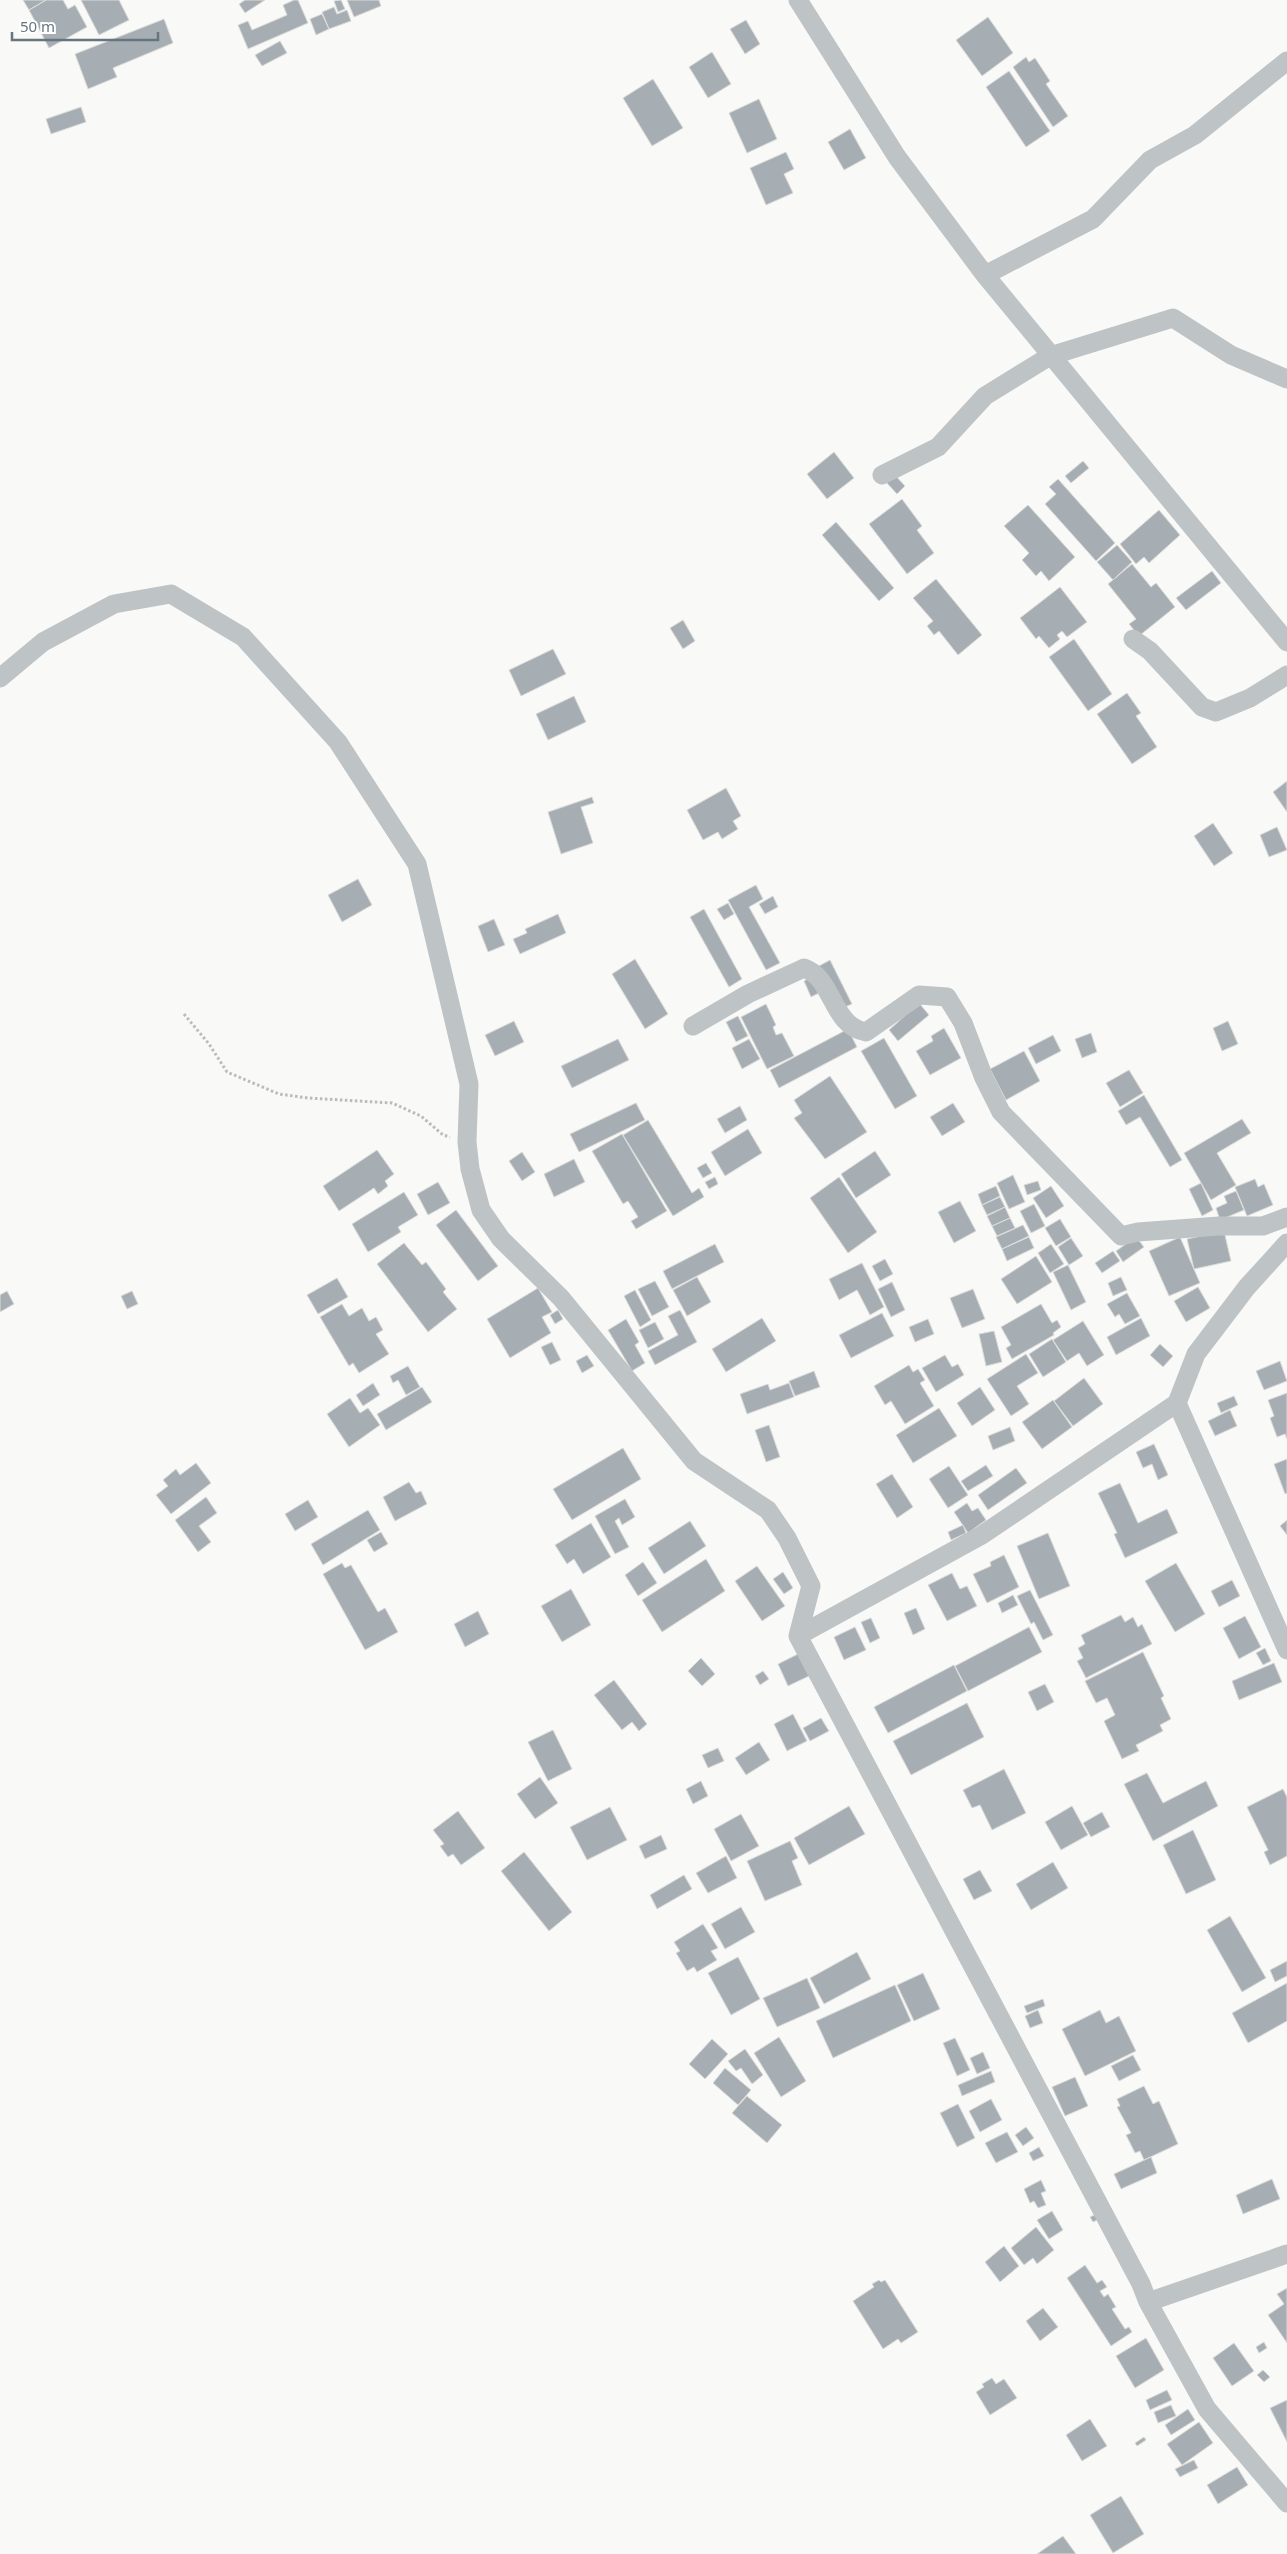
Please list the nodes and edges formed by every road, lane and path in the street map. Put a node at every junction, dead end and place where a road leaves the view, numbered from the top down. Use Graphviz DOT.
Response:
graph roads {
  1 [pos="798,0"];
  2 [pos="1287,61"];
  3 [pos="985,275"];
  4 [pos="1050,356"];
  5 [pos="1287,379"];
  6 [pos="882,475"];
  7 [pos="1133,640"];
  8 [pos="1287,642"];
  9 [pos="1287,675"];
  10 [pos="0,678"];
  11 [pos="184,1014"];
  12 [pos="693,1026"];
  13 [pos="467,1142"];
  14 [pos="1287,1217"];
  15 [pos="1287,1243"];
  16 [pos="1177,1403"];
  17 [pos="798,1636"];
  18 [pos="1287,1650"];
  19 [pos="1287,2254"];
  20 [pos="1148,2302"];
  21 [pos="1287,2503"];
  1 -- 3 [label="street"];
  2 -- 3 [label="street"];
  3 -- 4 [label="street"];
  4 -- 5 [label="street"];
  4 -- 6 [label="street"];
  4 -- 8 [label="street"];
  7 -- 9 [label="street"];
  10 -- 13 [label="street"];
  11 -- 13 [label="path"];
  12 -- 14 [label="street"];
  13 -- 17 [label="street"];
  15 -- 16 [label="street"];
  16 -- 17 [label="street"];
  16 -- 18 [label="street"];
  17 -- 20 [label="street"];
  19 -- 20 [label="street"];
  20 -- 21 [label="street"];
}
